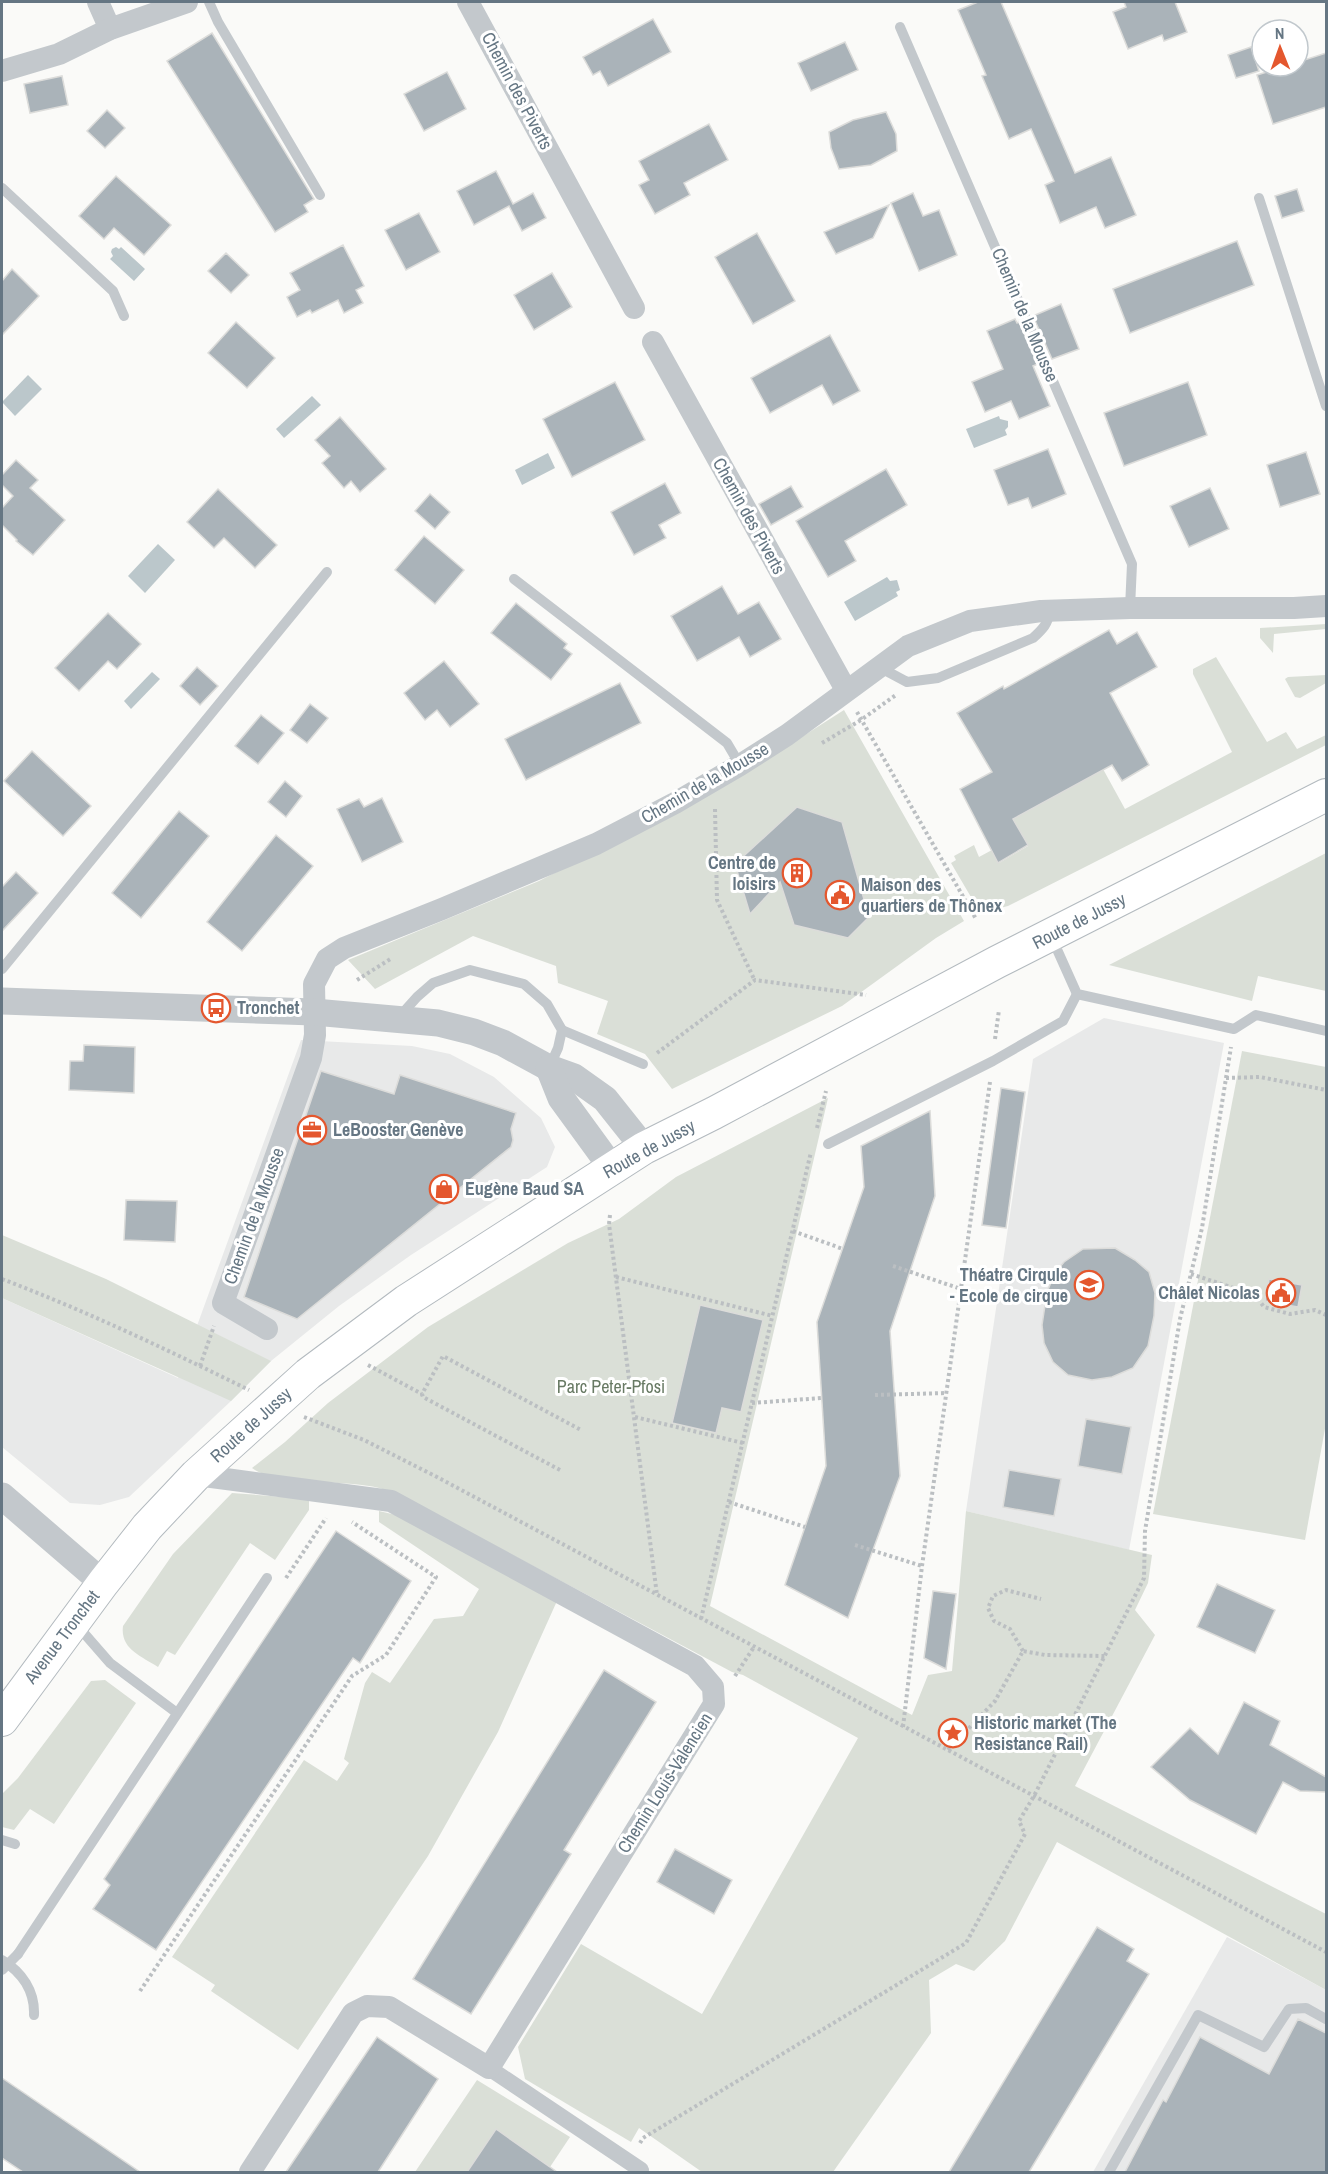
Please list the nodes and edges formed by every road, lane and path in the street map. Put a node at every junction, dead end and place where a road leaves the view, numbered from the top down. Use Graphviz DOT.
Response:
graph roads {
  1 [pos="98,2"];
  2 [pos="187,2"];
  3 [pos="209,2"];
  4 [pos="468,2"];
  5 [pos="900,27"];
  6 [pos="110,29"];
  7 [pos="2,71"];
  8 [pos="2,188"];
  9 [pos="320,195"];
  10 [pos="1259,198"];
  11 [pos="634,308"];
  12 [pos="123,316"];
  13 [pos="653,342"];
  14 [pos="1326,406"];
  15 [pos="327,572"];
  16 [pos="514,579"];
  17 [pos="1326,606"];
  18 [pos="1130,608"];
  19 [pos="1050,610"];
  20 [pos="878,667"];
  21 [pos="846,690"];
  22 [pos="740,765"];
  23 [pos="1326,795"];
  24 [pos="714,806"];
  25 [pos="976,919"];
  26 [pos="1051,936"];
  27 [pos="2,969"];
  28 [pos="755,980"];
  29 [pos="1077,994"];
  30 [pos="866,995"];
  31 [pos="2,1001"];
  32 [pos="999,1010"];
  33 [pos="314,1012"];
  34 [pos="399,1018"];
  35 [pos="1234,1029"];
  36 [pos="562,1030"];
  37 [pos="1326,1031"];
  38 [pos="993,1061"];
  39 [pos="643,1065"];
  40 [pos="549,1068"];
  41 [pos="1226,1078"];
  42 [pos="1326,1090"];
  43 [pos="825,1091"];
  44 [pos="816,1133"];
  45 [pos="813,1144"];
  46 [pos="828,1144"];
  47 [pos="644,1148"];
  48 [pos="612,1168"];
  49 [pos="610,1215"];
  50 [pos="792,1231"];
  51 [pos="843,1249"];
  52 [pos="893,1266"];
  53 [pos="1191,1274"];
  54 [pos="616,1277"];
  55 [pos="2,1279"];
  56 [pos="962,1289"];
  57 [pos="223,1303"];
  58 [pos="1326,1315"];
  59 [pos="773,1316"];
  60 [pos="267,1329"];
  61 [pos="180,1356"];
  62 [pos="368,1365"];
  63 [pos="200,1366"];
  64 [pos="947,1393"];
  65 [pos="422,1394"];
  66 [pos="875,1395"];
  67 [pos="822,1398"];
  68 [pos="752,1403"];
  69 [pos="635,1417"];
  70 [pos="581,1430"];
  71 [pos="364,1440"];
  72 [pos="742,1443"];
  73 [pos="560,1470"];
  74 [pos="196,1475"];
  75 [pos="2,1496"];
  76 [pos="729,1502"];
  77 [pos="342,1505"];
  78 [pos="805,1527"];
  79 [pos="855,1545"];
  80 [pos="922,1566"];
  81 [pos="267,1578"];
  82 [pos="102,1583"];
  83 [pos="657,1595"];
  84 [pos="1041,1599"];
  85 [pos="701,1619"];
  86 [pos="74,1621"];
  87 [pos="754,1647"];
  88 [pos="1023,1651"];
  89 [pos="1106,1656"];
  90 [pos="713,1687"];
  91 [pos="177,1713"];
  92 [pos="2,1720"];
  93 [pos="903,1727"];
  94 [pos="948,1750"];
  95 [pos="1034,1796"];
  96 [pos="2,1840"];
  97 [pos="15,1844"];
  98 [pos="1326,1952"];
  99 [pos="2,1960"];
  100 [pos="2,1970"];
  101 [pos="140,1991"];
  102 [pos="34,2015"];
  103 [pos="1326,2019"];
  104 [pos="489,2068"];
  105 [pos="635,2166"];
  106 [pos="250,2172"];
  107 [pos="1109,2172"];
  1 -- 6 [label="street"];
  2 -- 6 [label="street"];
  3 -- 9 [label="lane"];
  4 -- 11 [label="street, Chemin des Piverts"];
  5 -- 18 [label="lane, Chemin de la Mousse"];
  6 -- 7 [label="street"];
  8 -- 12 [label="lane"];
  10 -- 14 [label="lane"];
  13 -- 21 [label="street, Chemin des Piverts"];
  15 -- 27 [label="lane"];
  16 -- 22 [label="lane"];
  17 -- 18 [label="street, Chemin de la Mousse"];
  18 -- 19 [label="street, Chemin de la Mousse"];
  19 -- 20 [label="street, Chemin de la Mousse"];
  19 -- 20 [label="lane"];
  20 -- 21 [label="street, Chemin de la Mousse"];
  21 -- 22 [label="street, Chemin de la Mousse"];
  21 -- 25 [label="path"];
  22 -- 33 [label="street, Chemin de la Mousse"];
  23 -- 26 [label="main road, Route de Jussy"];
  24 -- 28 [label="path"];
  26 -- 29 [label="lane"];
  26 -- 47 [label="main road, Route de Jussy"];
  28 -- 30 [label="path"];
  28 -- 39 [label="path"];
  29 -- 35 [label="lane"];
  29 -- 38 [label="lane"];
  31 -- 33 [label="street"];
  32 -- 38 [label="path"];
  33 -- 34 [label="street"];
  33 -- 57 [label="street, Chemin de la Mousse"];
  34 -- 36 [label="lane"];
  34 -- 40 [label="street"];
  35 -- 37 [label="lane"];
  35 -- 41 [label="path"];
  36 -- 39 [label="lane"];
  36 -- 40 [label="lane"];
  38 -- 46 [label="lane"];
  38 -- 56 [label="path"];
  40 -- 47 [label="street"];
  40 -- 48 [label="street"];
  41 -- 42 [label="path"];
  41 -- 53 [label="path"];
  43 -- 44 [label="path"];
  45 -- 50 [label="path"];
  47 -- 48 [label="main road, Route de Jussy"];
  48 -- 74 [label="main road, Route de Jussy"];
  49 -- 54 [label="path"];
  50 -- 51 [label="path"];
  50 -- 59 [label="path"];
  52 -- 56 [label="path"];
  53 -- 58 [label="path"];
  53 -- 89 [label="path"];
  54 -- 59 [label="path"];
  54 -- 69 [label="path"];
  55 -- 61 [label="path"];
  56 -- 64 [label="path"];
  57 -- 60 [label="street, Chemin de la Mousse"];
  57 -- 63 [label="path"];
  59 -- 68 [label="path"];
  62 -- 65 [label="path"];
  64 -- 66 [label="path"];
  64 -- 80 [label="path"];
  65 -- 70 [label="path"];
  65 -- 73 [label="path"];
  67 -- 68 [label="path"];
  68 -- 72 [label="path"];
  69 -- 72 [label="path"];
  69 -- 83 [label="path"];
  71 -- 83 [label="path"];
  72 -- 76 [label="path"];
  74 -- 77 [label="street, Chemin Louis-Valencien"];
  74 -- 82 [label="main road, Route de Jussy"];
  75 -- 82 [label="street"];
  76 -- 78 [label="path"];
  76 -- 85 [label="path"];
  77 -- 81 [label="path"];
  77 -- 90 [label="street, Chemin Louis-Valencien"];
  77 -- 101 [label="path"];
  79 -- 80 [label="path"];
  80 -- 93 [label="path"];
  81 -- 91 [label="lane"];
  82 -- 86 [label="main road, Avenue Tronchet"];
  83 -- 85 [label="path"];
  84 -- 88 [label="path"];
  85 -- 87 [label="path"];
  86 -- 91 [label="lane"];
  86 -- 92 [label="main road, Avenue Tronchet"];
  87 -- 90 [label="path"];
  87 -- 93 [label="path"];
  88 -- 89 [label="path"];
  88 -- 94 [label="path"];
  89 -- 95 [label="path"];
  90 -- 104 [label="street, Chemin Louis-Valencien"];
  91 -- 100 [label="lane, bridge"];
  93 -- 94 [label="path"];
  94 -- 95 [label="path"];
  95 -- 98 [label="path"];
  95 -- 105 [label="path"];
  96 -- 97 [label="lane"];
  99 -- 102 [label="lane"];
  103 -- 107 [label="lane"];
  104 -- 105 [label="street"];
  104 -- 106 [label="street"];
}
